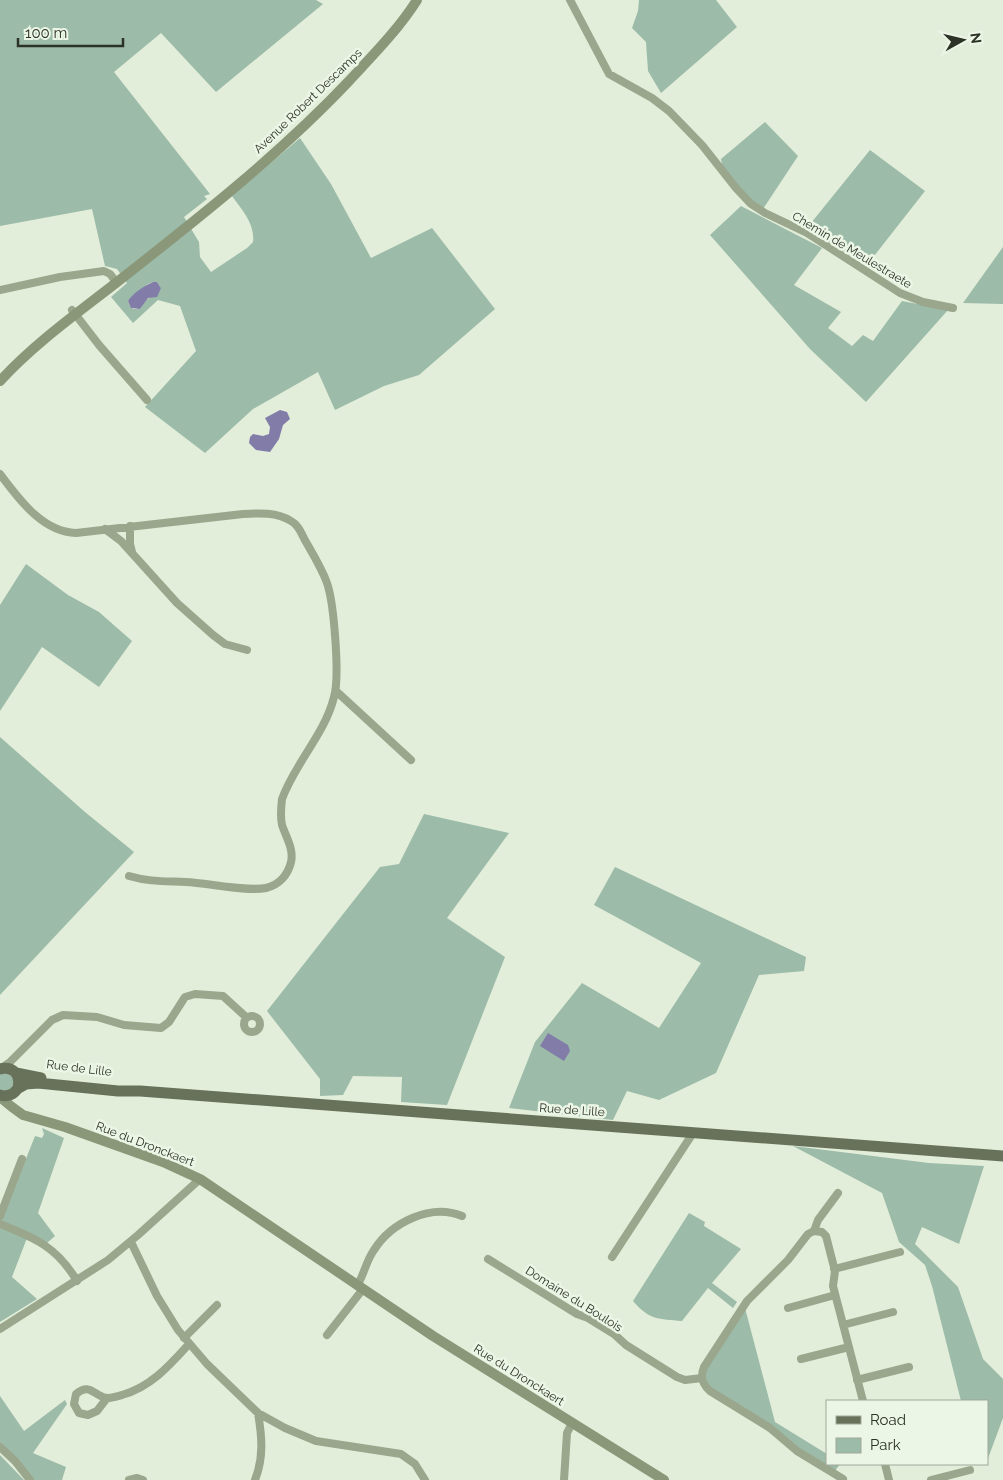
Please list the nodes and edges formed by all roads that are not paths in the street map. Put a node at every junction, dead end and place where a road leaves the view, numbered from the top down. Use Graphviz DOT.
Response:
graph roads {
  1 [pos="417,0"];
  2 [pos="570,0"];
  3 [pos="115,280"];
  4 [pos="0,290"];
  5 [pos="953,308"];
  6 [pos="73,312"];
  7 [pos="0,380"];
  8 [pos="147,400"];
  9 [pos="0,474"];
  10 [pos="130,526"];
  11 [pos="105,529"];
  12 [pos="133,554"];
  13 [pos="247,650"];
  14 [pos="336,690"];
  15 [pos="411,760"];
  16 [pos="130,876"];
  17 [pos="246,1018"];
  18 [pos="35,1036"];
  19 [pos="1,1068"];
  20 [pos="14,1072"];
  21 [pos="16,1090"];
  22 [pos="140,1091"];
  23 [pos="0,1096"];
  24 [pos="65,1128"];
  25 [pos="692,1133"];
  26 [pos="1003,1156"];
  27 [pos="22,1159"];
  28 [pos="200,1179"];
  29 [pos="838,1193"];
  30 [pos="0,1216"];
  31 [pos="462,1216"];
  32 [pos="0,1224"];
  33 [pos="814,1231"];
  34 [pos="131,1242"];
  35 [pos="900,1252"];
  36 [pos="612,1257"];
  37 [pos="488,1259"];
  38 [pos="834,1269"];
  39 [pos="77,1281"];
  40 [pos="360,1288"];
  41 [pos="835,1295"];
  42 [pos="218,1305"];
  43 [pos="788,1308"];
  44 [pos="893,1312"];
  45 [pos="843,1325"];
  46 [pos="0,1329"];
  47 [pos="327,1335"];
  48 [pos="187,1341"];
  49 [pos="849,1347"];
  50 [pos="801,1359"];
  51 [pos="909,1366"];
  52 [pos="702,1378"];
  53 [pos="857,1380"];
  54 [pos="107,1398"];
  55 [pos="863,1400"];
  56 [pos="258,1413"];
  57 [pos="572,1423"];
  58 [pos="0,1447"];
  59 [pos="885,1465"];
  60 [pos="970,1470"];
  61 [pos="30,1480"];
  62 [pos="129,1480"];
  63 [pos="143,1480"];
  64 [pos="254,1480"];
  65 [pos="425,1480"];
  66 [pos="564,1480"];
  67 [pos="664,1480"];
  68 [pos="843,1480"];
  69 [pos="889,1480"];
  70 [pos="931,1480"];
  1 -- 3 [label="main road, Avenue Robert Descamps"];
  2 -- 5 [label="street, Chemin de Meulestraete"];
  3 -- 4 [label="street"];
  3 -- 6 [label="main road, Avenue Robert Descamps"];
  6 -- 7 [label="main road, Avenue Robert Descamps"];
  6 -- 8 [label="street"];
  9 -- 11 [label="street"];
  10 -- 11 [label="street"];
  10 -- 12 [label="street"];
  10 -- 14 [label="street"];
  11 -- 12 [label="street"];
  12 -- 13 [label="street"];
  14 -- 15 [label="street"];
  14 -- 16 [label="street"];
  17 -- 18 [label="street"];
  18 -- 19 [label="street"];
  18 -- 20 [label="street"];
  19 -- 20 [label="main road, Rue de Lille"];
  20 -- 21 [label="main road"];
  20 -- 22 [label="main road, Rue de Lille"];
  21 -- 22 [label="main road, Rue de Lille"];
  21 -- 23 [label="main road, Rue de Lille"];
  21 -- 24 [label="main road, Rue du Dronckaert"];
  22 -- 25 [label="main road, Rue de Lille"];
  23 -- 24 [label="main road, Rue du Dronckaert"];
  24 -- 28 [label="main road, Rue du Dronckaert"];
  25 -- 26 [label="main road, Rue de Lille"];
  25 -- 36 [label="street"];
  27 -- 30 [label="street"];
  28 -- 34 [label="street"];
  28 -- 40 [label="main road, Rue du Dronckaert"];
  29 -- 33 [label="street"];
  31 -- 40 [label="street"];
  32 -- 39 [label="street"];
  33 -- 38 [label="street"];
  33 -- 52 [label="street"];
  34 -- 39 [label="street"];
  34 -- 48 [label="street"];
  35 -- 38 [label="street"];
  37 -- 52 [label="street, Domaine du Boulois"];
  38 -- 41 [label="street"];
  39 -- 46 [label="street"];
  40 -- 47 [label="street"];
  40 -- 57 [label="main road, Rue du Dronckaert"];
  41 -- 43 [label="street"];
  41 -- 45 [label="street"];
  42 -- 48 [label="street"];
  44 -- 45 [label="street"];
  45 -- 49 [label="street"];
  48 -- 54 [label="street"];
  48 -- 56 [label="street"];
  49 -- 50 [label="street"];
  49 -- 53 [label="street"];
  51 -- 53 [label="street"];
  52 -- 68 [label="street"];
  53 -- 55 [label="street"];
  56 -- 64 [label="street"];
  56 -- 65 [label="street"];
  57 -- 66 [label="street"];
  57 -- 67 [label="main road, Rue du Dronckaert"];
  58 -- 61 [label="street"];
  59 -- 69 [label="street"];
  60 -- 70 [label="street"];
  62 -- 63 [label="street"];
}
